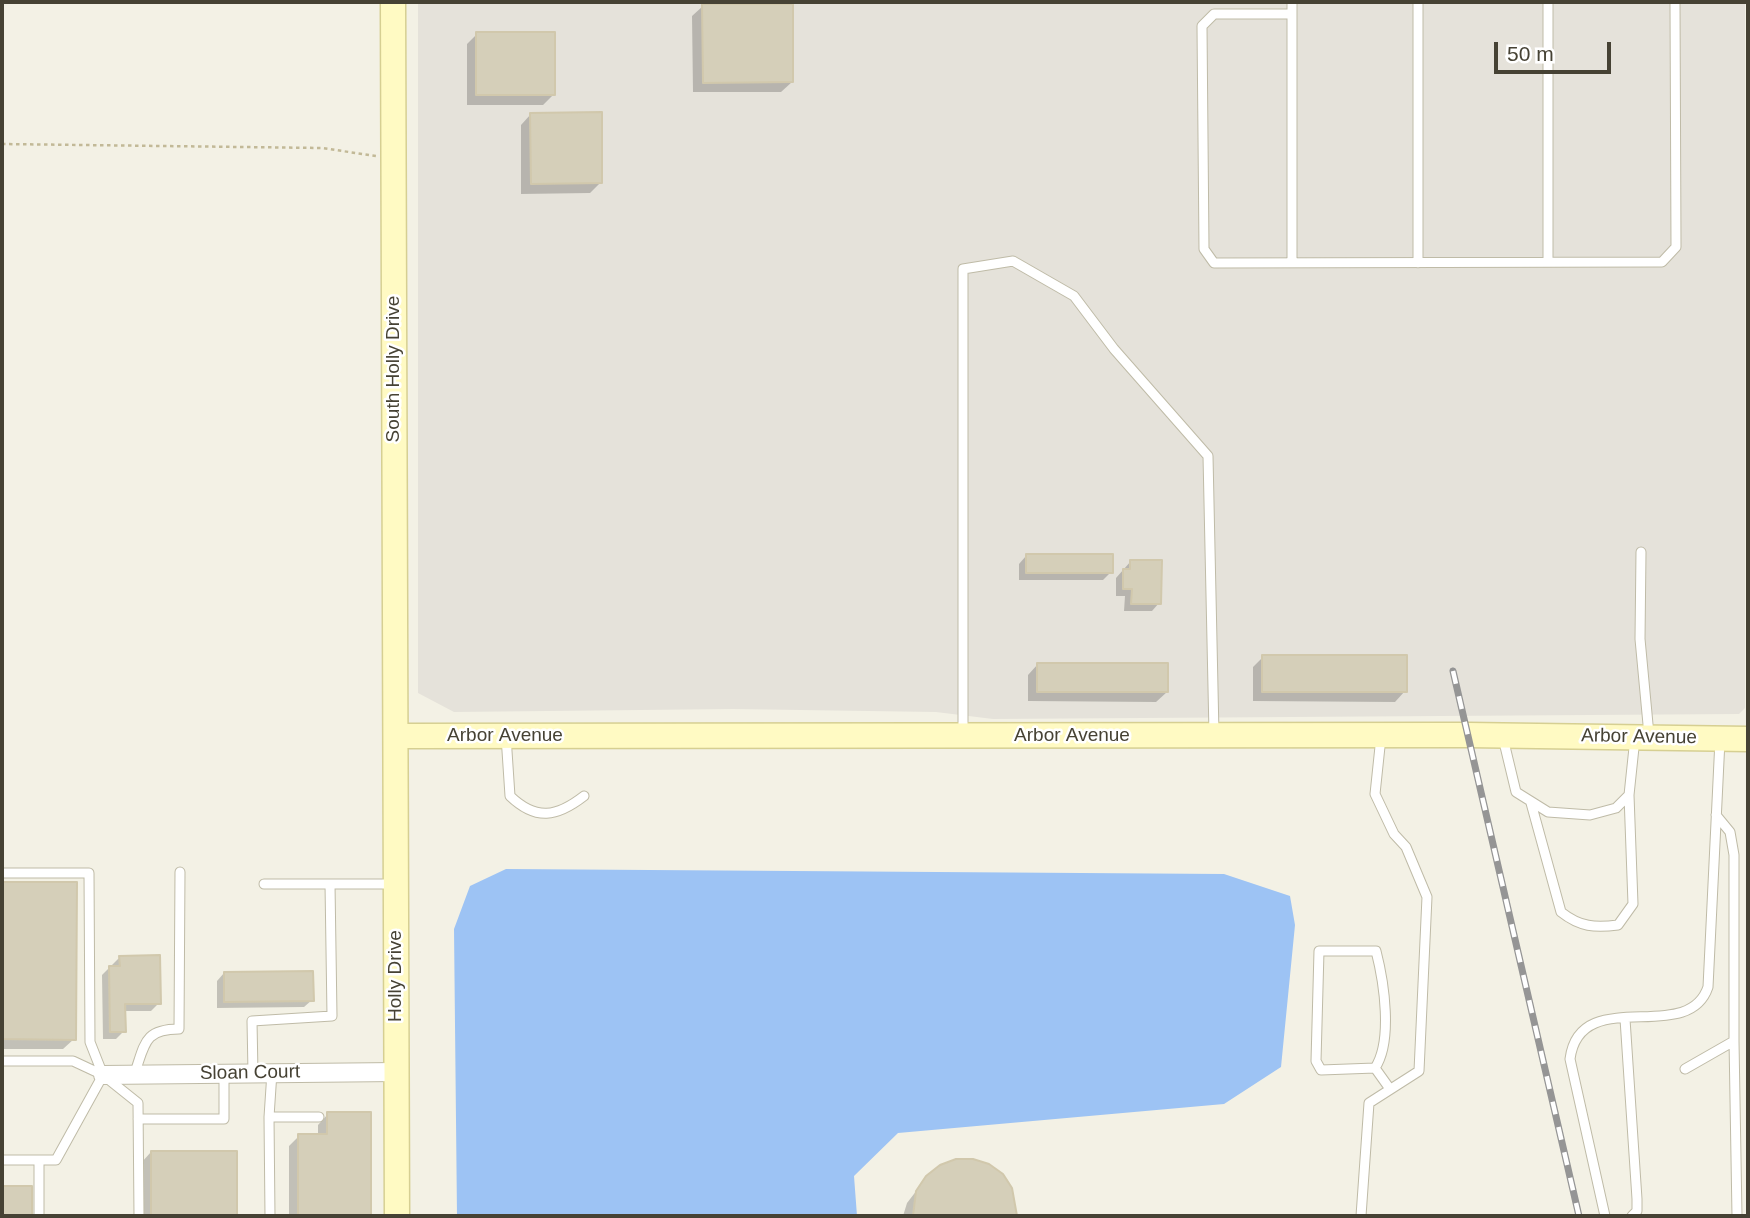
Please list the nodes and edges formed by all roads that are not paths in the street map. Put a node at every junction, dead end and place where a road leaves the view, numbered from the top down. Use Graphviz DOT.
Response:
graph roads {
  1 [pos="393,2"];
  2 [pos="1292,2"];
  3 [pos="1418,2"];
  4 [pos="1548,2"];
  5 [pos="1675,2"];
  6 [pos="1292,14"];
  7 [pos="1548,262"];
  8 [pos="1292,263"];
  9 [pos="1418,263"];
  10 [pos="1641,552"];
  11 [pos="396,736"];
  12 [pos="506,736"];
  13 [pos="962,736"];
  14 [pos="1214,736"];
  15 [pos="1381,736"];
  16 [pos="1503,736"];
  17 [pos="1642,737"];
  18 [pos="1720,738"];
  19 [pos="1748,739"];
  20 [pos="1629,795"];
  21 [pos="584,796"];
  22 [pos="1531,803"];
  23 [pos="1716,815"];
  24 [pos="180,872"];
  25 [pos="2,873"];
  26 [pos="264,884"];
  27 [pos="330,884"];
  28 [pos="396,884"];
  29 [pos="1625,1019"];
  30 [pos="1734,1041"];
  31 [pos="2,1060"];
  32 [pos="1375,1068"];
  33 [pos="1685,1069"];
  34 [pos="272,1072"];
  35 [pos="397,1072"];
  36 [pos="253,1073"];
  37 [pos="223,1074"];
  38 [pos="103,1075"];
  39 [pos="134,1075"];
  40 [pos="1390,1089"];
  41 [pos="270,1117"];
  42 [pos="318,1117"];
  43 [pos="138,1119"];
  44 [pos="2,1160"];
  45 [pos="39,1160"];
  46 [pos="39,1216"];
  47 [pos="139,1216"];
  48 [pos="270,1216"];
  49 [pos="397,1216"];
  50 [pos="1361,1216"];
  51 [pos="1605,1216"];
  52 [pos="1632,1216"];
  53 [pos="1737,1216"];
  1 -- 11 [label="street, South Holly Drive"];
  2 -- 6 [label="lane"];
  3 -- 9 [label="lane"];
  4 -- 7 [label="lane"];
  5 -- 7 [label="lane"];
  6 -- 8 [label="lane"];
  6 -- 8 [label="lane"];
  7 -- 9 [label="lane"];
  8 -- 9 [label="lane"];
  10 -- 17 [label="lane"];
  11 -- 12 [label="street, Arbor Avenue"];
  11 -- 28 [label="street, Holly Drive"];
  12 -- 13 [label="street, Arbor Avenue"];
  12 -- 21 [label="lane"];
  13 -- 14 [label="street, Arbor Avenue"];
  13 -- 14 [label="lane"];
  14 -- 15 [label="street, Arbor Avenue"];
  15 -- 16 [label="street, Arbor Avenue"];
  15 -- 40 [label="lane"];
  16 -- 17 [label="street, Arbor Avenue"];
  16 -- 22 [label="lane"];
  17 -- 18 [label="street, Arbor Avenue"];
  17 -- 20 [label="lane"];
  18 -- 19 [label="street, Arbor Avenue"];
  18 -- 23 [label="lane"];
  20 -- 22 [label="lane"];
  20 -- 22 [label="lane"];
  23 -- 29 [label="lane"];
  23 -- 30 [label="lane"];
  24 -- 39 [label="lane"];
  25 -- 38 [label="lane"];
  26 -- 27 [label="lane"];
  27 -- 28 [label="lane"];
  27 -- 36 [label="lane"];
  28 -- 35 [label="street, Holly Drive"];
  29 -- 51 [label="lane"];
  29 -- 52 [label="lane"];
  30 -- 33 [label="lane"];
  30 -- 53 [label="lane"];
  31 -- 38 [label="lane"];
  32 -- 32 [label="lane"];
  32 -- 40 [label="lane"];
  34 -- 35 [label="street, Sloan Court"];
  34 -- 36 [label="street, Sloan Court"];
  34 -- 41 [label="lane"];
  35 -- 49 [label="street, Holly Drive"];
  36 -- 37 [label="street, Sloan Court"];
  37 -- 39 [label="street, Sloan Court"];
  37 -- 43 [label="lane"];
  38 -- 39 [label="street, Sloan Court"];
  38 -- 43 [label="lane"];
  38 -- 45 [label="lane"];
  40 -- 50 [label="lane"];
  41 -- 42 [label="lane"];
  41 -- 48 [label="lane"];
  43 -- 47 [label="lane"];
  44 -- 45 [label="lane"];
  45 -- 46 [label="lane"];
}
